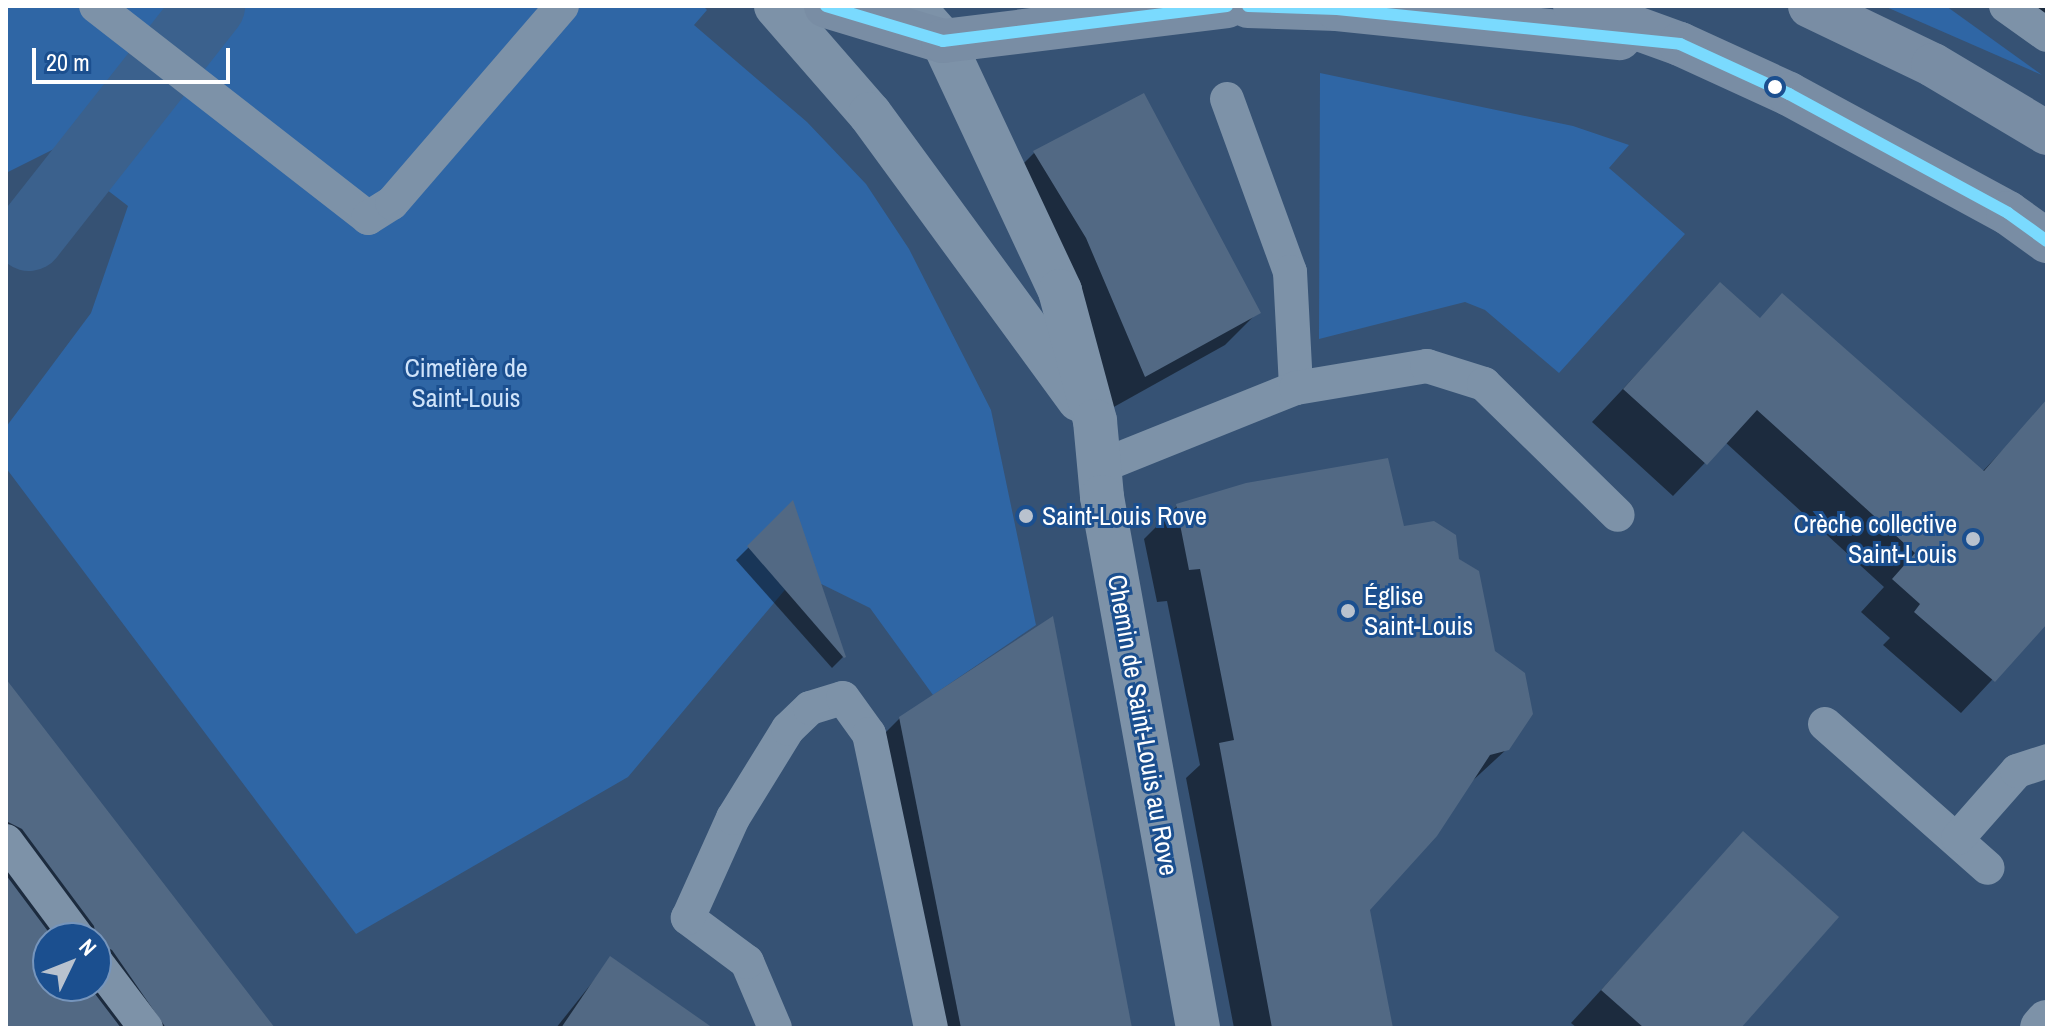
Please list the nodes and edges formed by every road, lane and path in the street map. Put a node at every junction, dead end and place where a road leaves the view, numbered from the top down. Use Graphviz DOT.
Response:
graph roads {
  1 [pos="96,6"];
  2 [pos="562,6"];
  3 [pos="776,6"];
  4 [pos="826,6"];
  5 [pos="912,6"];
  6 [pos="1227,6"];
  7 [pos="1248,6"];
  8 [pos="1575,6"];
  9 [pos="1810,6"];
  10 [pos="2006,6"];
  11 [pos="2047,35"];
  12 [pos="943,41"];
  13 [pos="1680,44"];
  14 [pos="1227,99"];
  15 [pos="2047,133"];
  16 [pos="2047,241"];
  17 [pos="1296,388"];
  18 [pos="1095,421"];
  19 [pos="1099,467"];
  20 [pos="1618,515"];
  21 [pos="1825,724"];
  22 [pos="2047,761"];
  23 [pos="1958,838"];
  24 [pos="6,841"];
  25 [pos="1988,868"];
  26 [pos="66,922"];
  27 [pos="112,983"];
  28 [pos="2047,1022"];
  29 [pos="146,1028"];
  30 [pos="775,1028"];
  31 [pos="931,1028"];
  32 [pos="1198,1028"];
  33 [pos="2042,1028"];
  1 -- 2 [label="lane"];
  3 -- 18 [label="street"];
  4 -- 12 [label="main road"];
  5 -- 12 [label="street, Chemin de Saint-Louis au Rove"];
  6 -- 12 [label="main road"];
  7 -- 13 [label="main road"];
  8 -- 13 [label="main road"];
  9 -- 15 [label="main road"];
  10 -- 11 [label="lane"];
  12 -- 18 [label="street, Chemin de Saint-Louis au Rove"];
  13 -- 16 [label="main road"];
  14 -- 17 [label="lane"];
  17 -- 19 [label="lane"];
  17 -- 20 [label="lane"];
  18 -- 19 [label="street, Chemin de Saint-Louis au Rove"];
  19 -- 32 [label="street, Chemin de Saint-Louis au Rove"];
  21 -- 23 [label="lane"];
  22 -- 23 [label="lane"];
  23 -- 25 [label="lane"];
  24 -- 26 [label="lane"];
  27 -- 29 [label="lane"];
  28 -- 33 [label="street"];
  30 -- 31 [label="lane"];
}
